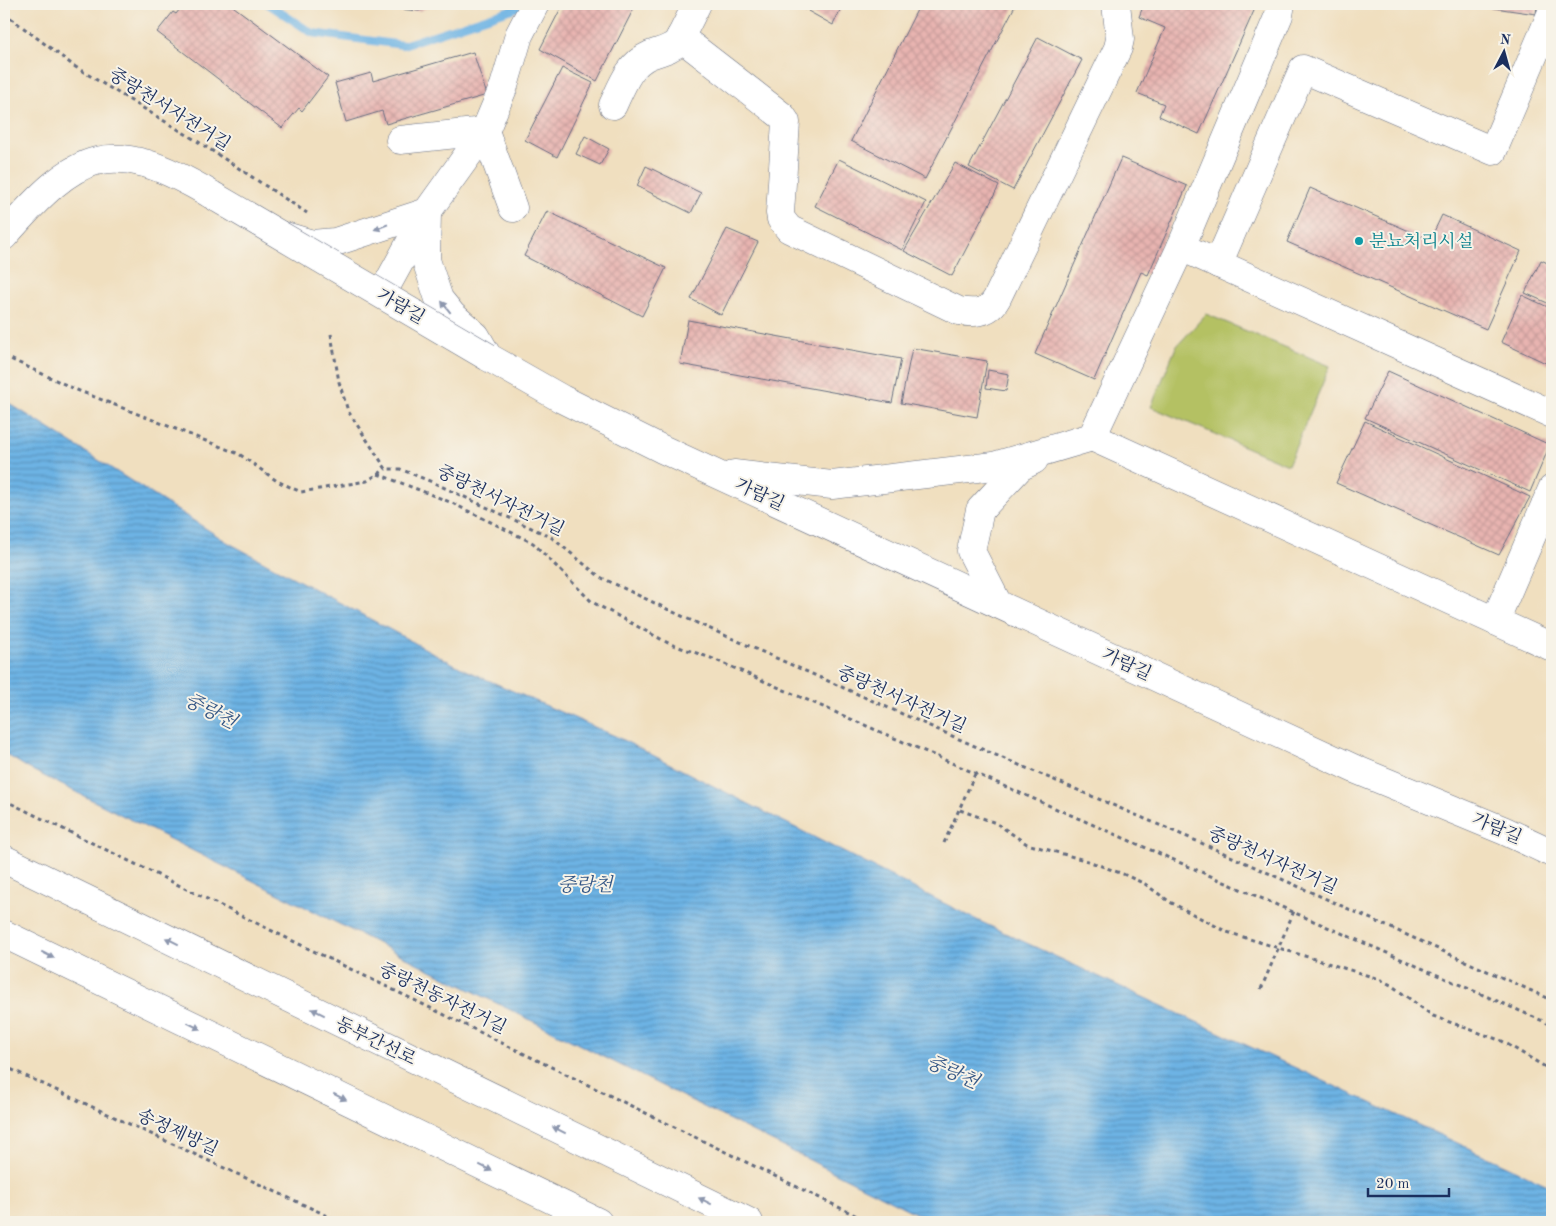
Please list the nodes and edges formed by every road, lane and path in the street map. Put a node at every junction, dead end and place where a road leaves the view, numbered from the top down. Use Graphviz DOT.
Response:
graph roads {
  1 [pos="534,4"];
  2 [pos="697,4"];
  3 [pos="1116,4"];
  4 [pos="1281,4"];
  5 [pos="1552,12"];
  6 [pos="4,13"];
  7 [pos="680,37"];
  8 [pos="613,105"];
  9 [pos="485,132"];
  10 [pos="400,140"];
  11 [pos="513,208"];
  12 [pos="427,212"];
  13 [pos="314,218"];
  14 [pos="4,236"];
  15 [pos="281,236"];
  16 [pos="1181,247"];
  17 [pos="1218,264"];
  18 [pos="382,294"];
  19 [pos="331,334"];
  20 [pos="4,356"];
  21 [pos="488,357"];
  22 [pos="1552,414"];
  23 [pos="1092,437"];
  24 [pos="1060,446"];
  25 [pos="386,469"];
  26 [pos="710,471"];
  27 [pos="378,474"];
  28 [pos="1552,489"];
  29 [pos="998,604"];
  30 [pos="1494,621"];
  31 [pos="1552,647"];
  32 [pos="976,774"];
  33 [pos="4,800"];
  34 [pos="960,810"];
  35 [pos="944,843"];
  36 [pos="1552,853"];
  37 [pos="4,859"];
  38 [pos="1294,911"];
  39 [pos="4,934"];
  40 [pos="1279,948"];
  41 [pos="1261,990"];
  42 [pos="1552,1000"];
  43 [pos="1552,1025"];
  44 [pos="4,1066"];
  45 [pos="1552,1072"];
  46 [pos="341,1222"];
  47 [pos="598,1222"];
  48 [pos="749,1222"];
  49 [pos="869,1222"];
  1 -- 9 [label="main road"];
  2 -- 7 [label="main road"];
  3 -- 7 [label="main road"];
  4 -- 16 [label="main road"];
  5 -- 17 [label="main road"];
  6 -- 13 [label="path, 중랑천서자전거길"];
  7 -- 8 [label="main road"];
  9 -- 10 [label="main road"];
  9 -- 11 [label="main road"];
  9 -- 12 [label="main road"];
  12 -- 15 [label="main road, one-way"];
  12 -- 18 [label="main road"];
  21 -- 12 [label="main road, one-way"];
  14 -- 15 [label="main road, 가람길, bridge"];
  15 -- 18 [label="main road, 가람길, bridge"];
  16 -- 17 [label="main road"];
  16 -- 23 [label="main road"];
  17 -- 22 [label="main road"];
  18 -- 21 [label="main road, 가람길, bridge"];
  19 -- 25 [label="path"];
  20 -- 27 [label="path"];
  21 -- 26 [label="main road, 가람길"];
  23 -- 24 [label="main road"];
  23 -- 30 [label="main road"];
  24 -- 26 [label="main road"];
  24 -- 29 [label="main road"];
  25 -- 27 [label="path"];
  25 -- 42 [label="path, 중랑천서자전거길"];
  26 -- 29 [label="main road, 가람길"];
  27 -- 32 [label="path"];
  28 -- 30 [label="main road"];
  29 -- 36 [label="main road, 가람길"];
  30 -- 31 [label="main road"];
  32 -- 34 [label="path"];
  32 -- 38 [label="path"];
  33 -- 49 [label="path, 중랑천동자전거길"];
  34 -- 35 [label="path"];
  34 -- 40 [label="path"];
  48 -- 37 [label="main road, 동부간선로, one-way"];
  38 -- 40 [label="path"];
  38 -- 43 [label="path"];
  39 -- 47 [label="main road, one-way"];
  40 -- 41 [label="path"];
  40 -- 45 [label="path"];
  44 -- 46 [label="path, 송정제방길"];
}
